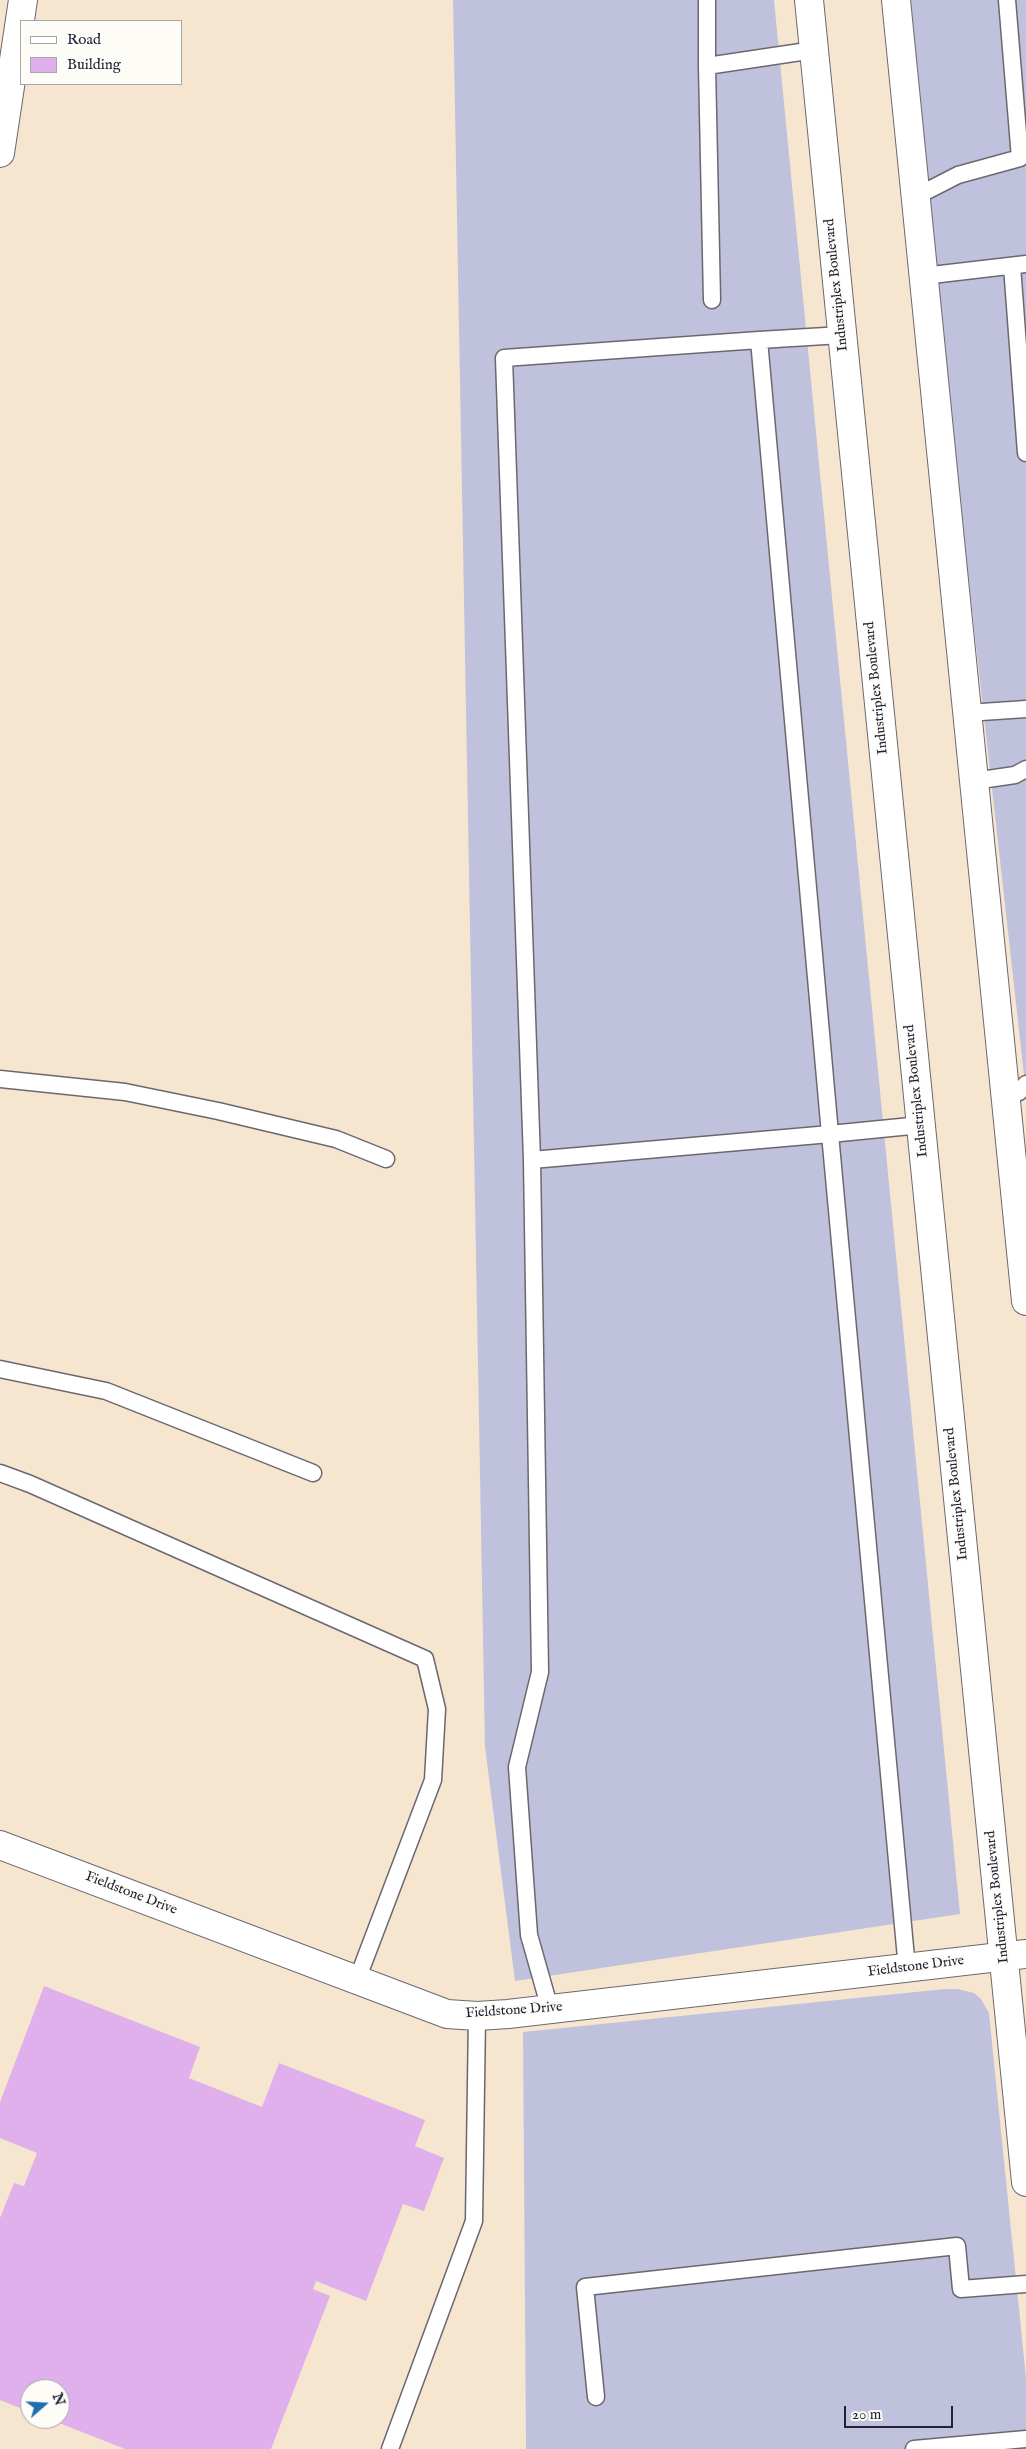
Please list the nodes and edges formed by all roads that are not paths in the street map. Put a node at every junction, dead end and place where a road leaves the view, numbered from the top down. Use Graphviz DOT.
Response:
graph roads {
  1 [pos="23,0"];
  2 [pos="707,0"];
  3 [pos="809,0"];
  4 [pos="896,0"];
  5 [pos="1008,0"];
  6 [pos="814,50"];
  7 [pos="707,66"];
  8 [pos="0,153"];
  9 [pos="915,197"];
  10 [pos="1019,265"];
  11 [pos="923,276"];
  12 [pos="712,300"];
  13 [pos="842,335"];
  14 [pos="759,340"];
  15 [pos="1026,454"];
  16 [pos="1026,709"];
  17 [pos="967,714"];
  18 [pos="1026,769"];
  19 [pos="974,781"];
  20 [pos="0,1079"];
  21 [pos="1019,1092"];
  22 [pos="921,1125"];
  23 [pos="830,1134"];
  24 [pos="386,1159"];
  25 [pos="532,1160"];
  26 [pos="1026,1301"];
  27 [pos="0,1369"];
  28 [pos="0,1472"];
  29 [pos="312,1473"];
  30 [pos="1,1849"];
  31 [pos="1015,1955"];
  32 [pos="907,1969"];
  33 [pos="357,1980"];
  34 [pos="550,2009"];
  35 [pos="477,2016"];
  36 [pos="1026,2182"];
  37 [pos="1026,2284"];
  38 [pos="596,2397"];
  39 [pos="1026,2439"];
  40 [pos="980,2446"];
  41 [pos="390,2449"];
  42 [pos="914,2449"];
  1 -- 8 [label="street"];
  2 -- 7 [label="lane"];
  3 -- 6 [label="street, Industriplex Boulevard"];
  4 -- 9 [label="street"];
  5 -- 9 [label="lane"];
  6 -- 7 [label="lane"];
  6 -- 13 [label="street, Industriplex Boulevard"];
  7 -- 12 [label="lane"];
  9 -- 11 [label="street"];
  10 -- 11 [label="lane"];
  10 -- 15 [label="lane"];
  11 -- 17 [label="street"];
  13 -- 14 [label="lane"];
  13 -- 22 [label="street, Industriplex Boulevard"];
  14 -- 23 [label="lane"];
  14 -- 25 [label="lane"];
  16 -- 17 [label="lane"];
  17 -- 19 [label="street"];
  18 -- 19 [label="lane"];
  19 -- 21 [label="street"];
  20 -- 24 [label="lane"];
  21 -- 26 [label="street"];
  22 -- 23 [label="lane"];
  22 -- 31 [label="street, Industriplex Boulevard"];
  23 -- 25 [label="lane"];
  23 -- 32 [label="lane"];
  25 -- 34 [label="lane"];
  27 -- 29 [label="lane"];
  28 -- 33 [label="lane"];
  30 -- 33 [label="street, Fieldstone Drive"];
  31 -- 32 [label="street, Fieldstone Drive"];
  31 -- 36 [label="street, Industriplex Boulevard"];
  32 -- 34 [label="street, Fieldstone Drive"];
  33 -- 35 [label="street, Fieldstone Drive"];
  34 -- 35 [label="street, Fieldstone Drive"];
  35 -- 41 [label="lane"];
  37 -- 38 [label="lane"];
  39 -- 40 [label="lane"];
  40 -- 42 [label="lane"];
}
